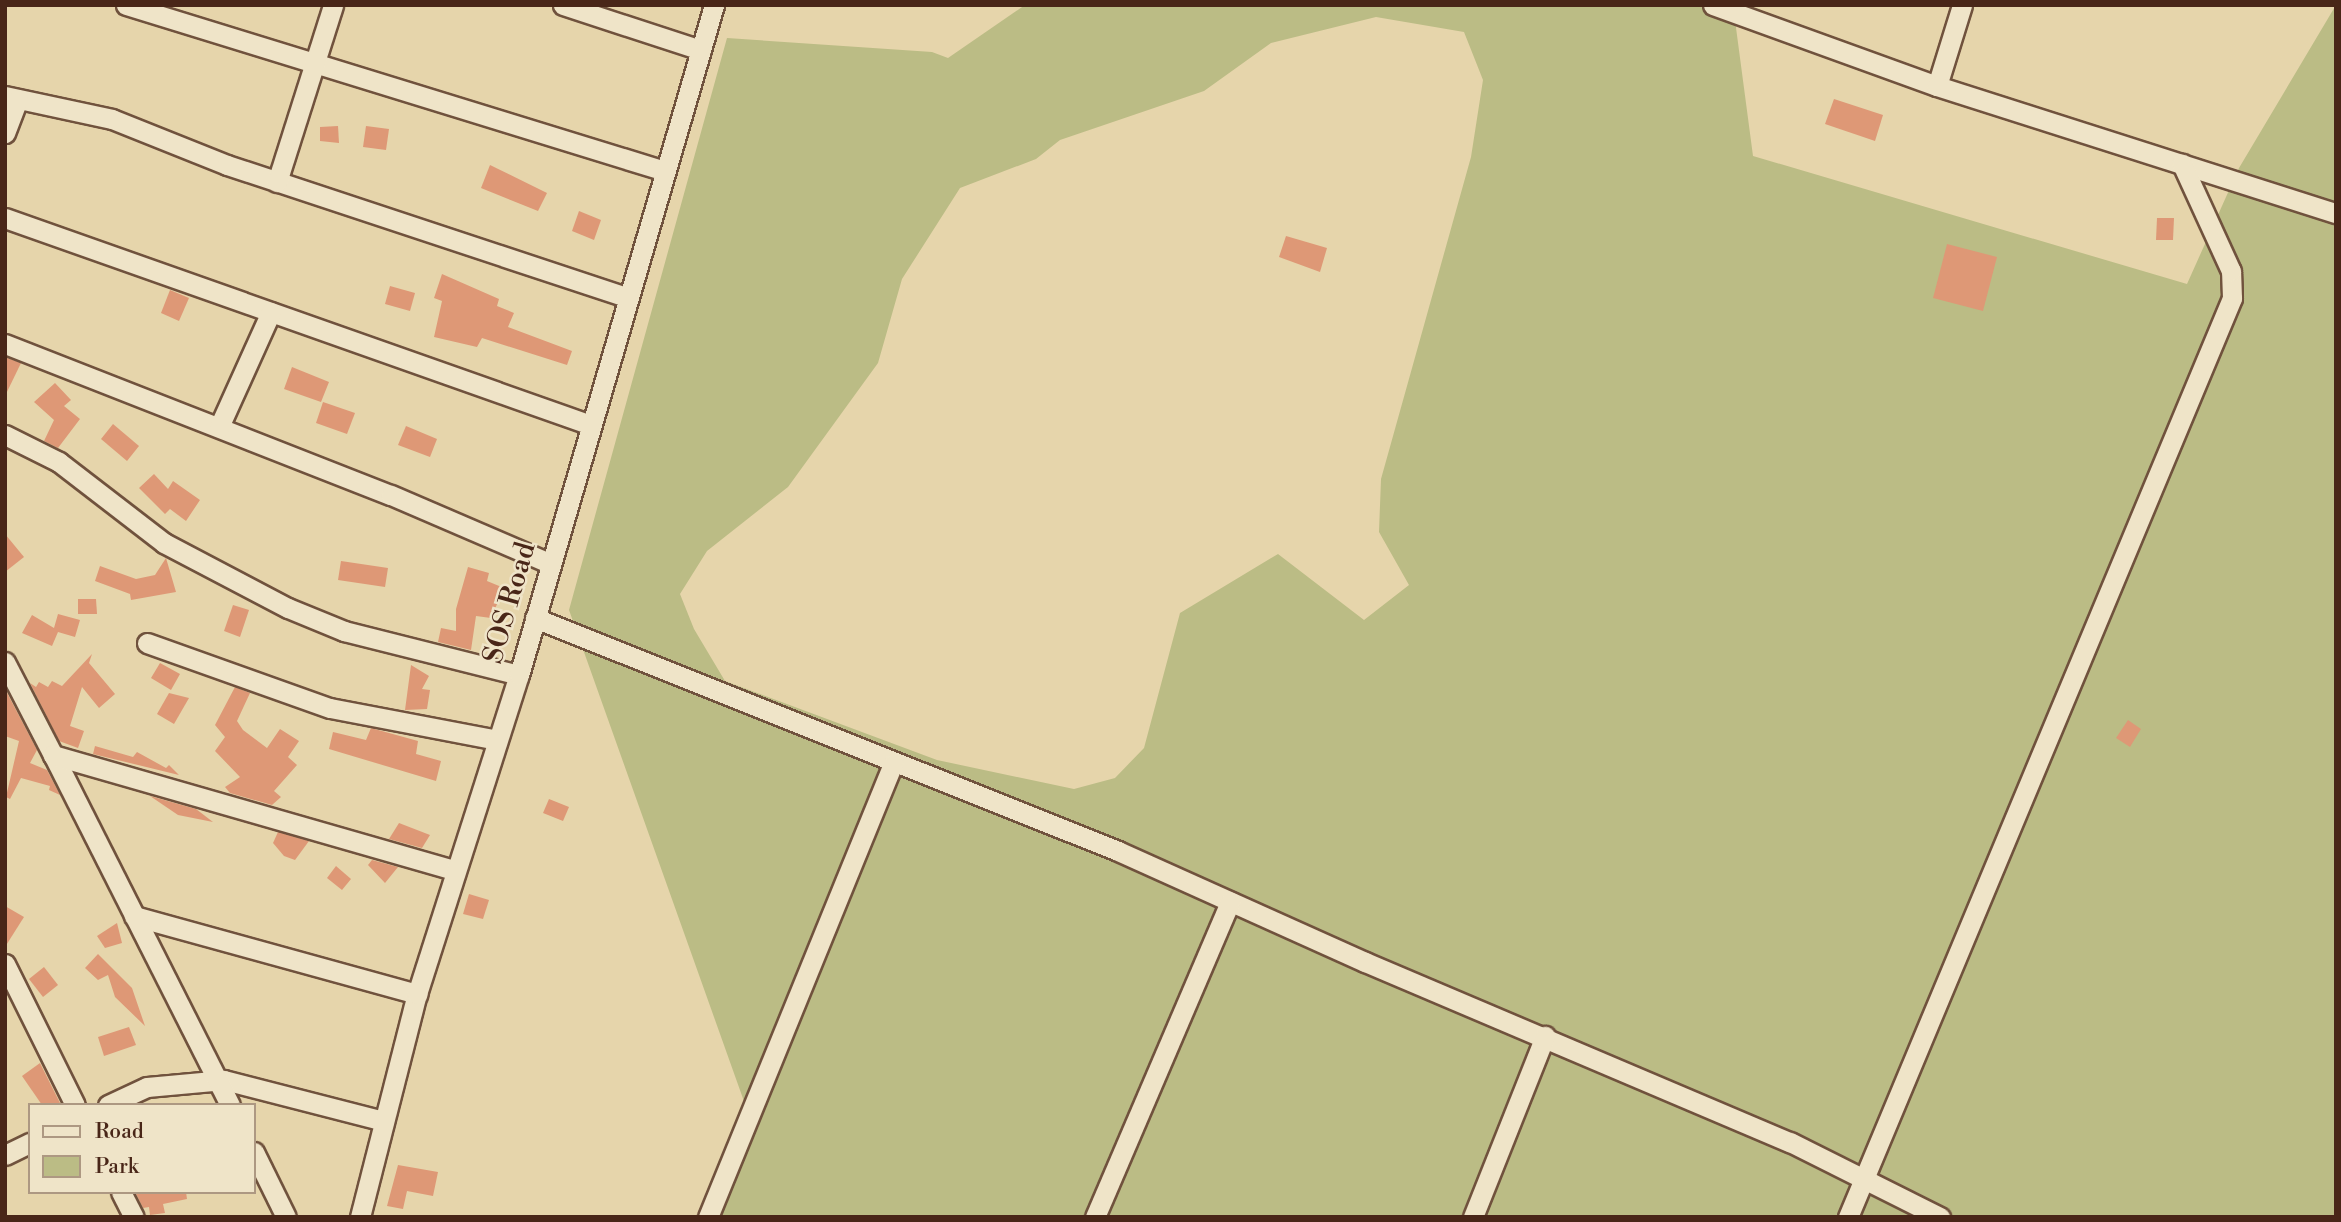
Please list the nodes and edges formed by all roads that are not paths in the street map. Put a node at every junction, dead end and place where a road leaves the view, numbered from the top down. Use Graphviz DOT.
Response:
graph roads {
  1 [pos="126,5"];
  2 [pos="333,5"];
  3 [pos="563,5"];
  4 [pos="714,5"];
  5 [pos="1713,5"];
  6 [pos="1962,5"];
  7 [pos="701,50"];
  8 [pos="315,64"];
  9 [pos="1937,86"];
  10 [pos="12,97"];
  11 [pos="5,133"];
  12 [pos="2182,164"];
  13 [pos="665,171"];
  14 [pos="277,182"];
  15 [pos="2336,213"];
  16 [pos="5,218"];
  17 [pos="628,298"];
  18 [pos="271,312"];
  19 [pos="5,344"];
  20 [pos="591,425"];
  21 [pos="219,427"];
  22 [pos="5,435"];
  23 [pos="551,565"];
  24 [pos="535,618"];
  25 [pos="147,643"];
  26 [pos="5,662"];
  27 [pos="519,675"];
  28 [pos="497,740"];
  29 [pos="53,755"];
  30 [pos="893,763"];
  31 [pos="453,870"];
  32 [pos="1230,902"];
  33 [pos="134,916"];
  34 [pos="5,964"];
  35 [pos="417,995"];
  36 [pos="1545,1036"];
  37 [pos="217,1080"];
  38 [pos="74,1103"];
  39 [pos="112,1103"];
  40 [pos="229,1103"];
  41 [pos="384,1121"];
  42 [pos="28,1144"];
  43 [pos="5,1155"];
  44 [pos="256,1156"];
  45 [pos="1863,1178"];
  46 [pos="122,1194"];
  47 [pos="134,1217"];
  48 [pos="286,1217"];
  49 [pos="360,1217"];
  50 [pos="708,1217"];
  51 [pos="1095,1217"];
  52 [pos="1473,1217"];
  53 [pos="1847,1217"];
  54 [pos="1940,1217"];
  1 -- 8 [label="street"];
  2 -- 8 [label="street"];
  3 -- 7 [label="street"];
  4 -- 7 [label="street, SOS Road"];
  5 -- 9 [label="street"];
  6 -- 9 [label="street"];
  7 -- 13 [label="street, SOS Road"];
  8 -- 13 [label="street"];
  8 -- 14 [label="street"];
  9 -- 12 [label="street"];
  10 -- 11 [label="street"];
  10 -- 14 [label="street"];
  12 -- 15 [label="street"];
  12 -- 45 [label="street"];
  13 -- 17 [label="street, SOS Road"];
  14 -- 17 [label="street"];
  16 -- 18 [label="street"];
  17 -- 20 [label="street, SOS Road"];
  18 -- 20 [label="street"];
  18 -- 21 [label="street"];
  19 -- 21 [label="street"];
  20 -- 23 [label="street, SOS Road"];
  21 -- 23 [label="street"];
  22 -- 27 [label="street"];
  23 -- 24 [label="street, SOS Road"];
  24 -- 27 [label="street, SOS Road"];
  24 -- 30 [label="street"];
  25 -- 28 [label="street"];
  26 -- 29 [label="street"];
  27 -- 28 [label="street, SOS Road"];
  28 -- 31 [label="street, SOS Road"];
  29 -- 31 [label="street"];
  29 -- 33 [label="street"];
  30 -- 32 [label="street"];
  30 -- 50 [label="street"];
  31 -- 35 [label="street, SOS Road"];
  32 -- 36 [label="street"];
  32 -- 51 [label="street"];
  33 -- 35 [label="street"];
  33 -- 37 [label="street"];
  34 -- 38 [label="street"];
  35 -- 41 [label="street, SOS Road"];
  36 -- 45 [label="street"];
  36 -- 52 [label="street"];
  37 -- 39 [label="street"];
  37 -- 40 [label="street"];
  37 -- 41 [label="street"];
  41 -- 49 [label="street, SOS Road"];
  42 -- 43 [label="street"];
  44 -- 48 [label="street"];
  45 -- 53 [label="street"];
  45 -- 54 [label="street"];
  46 -- 47 [label="street"];
}
